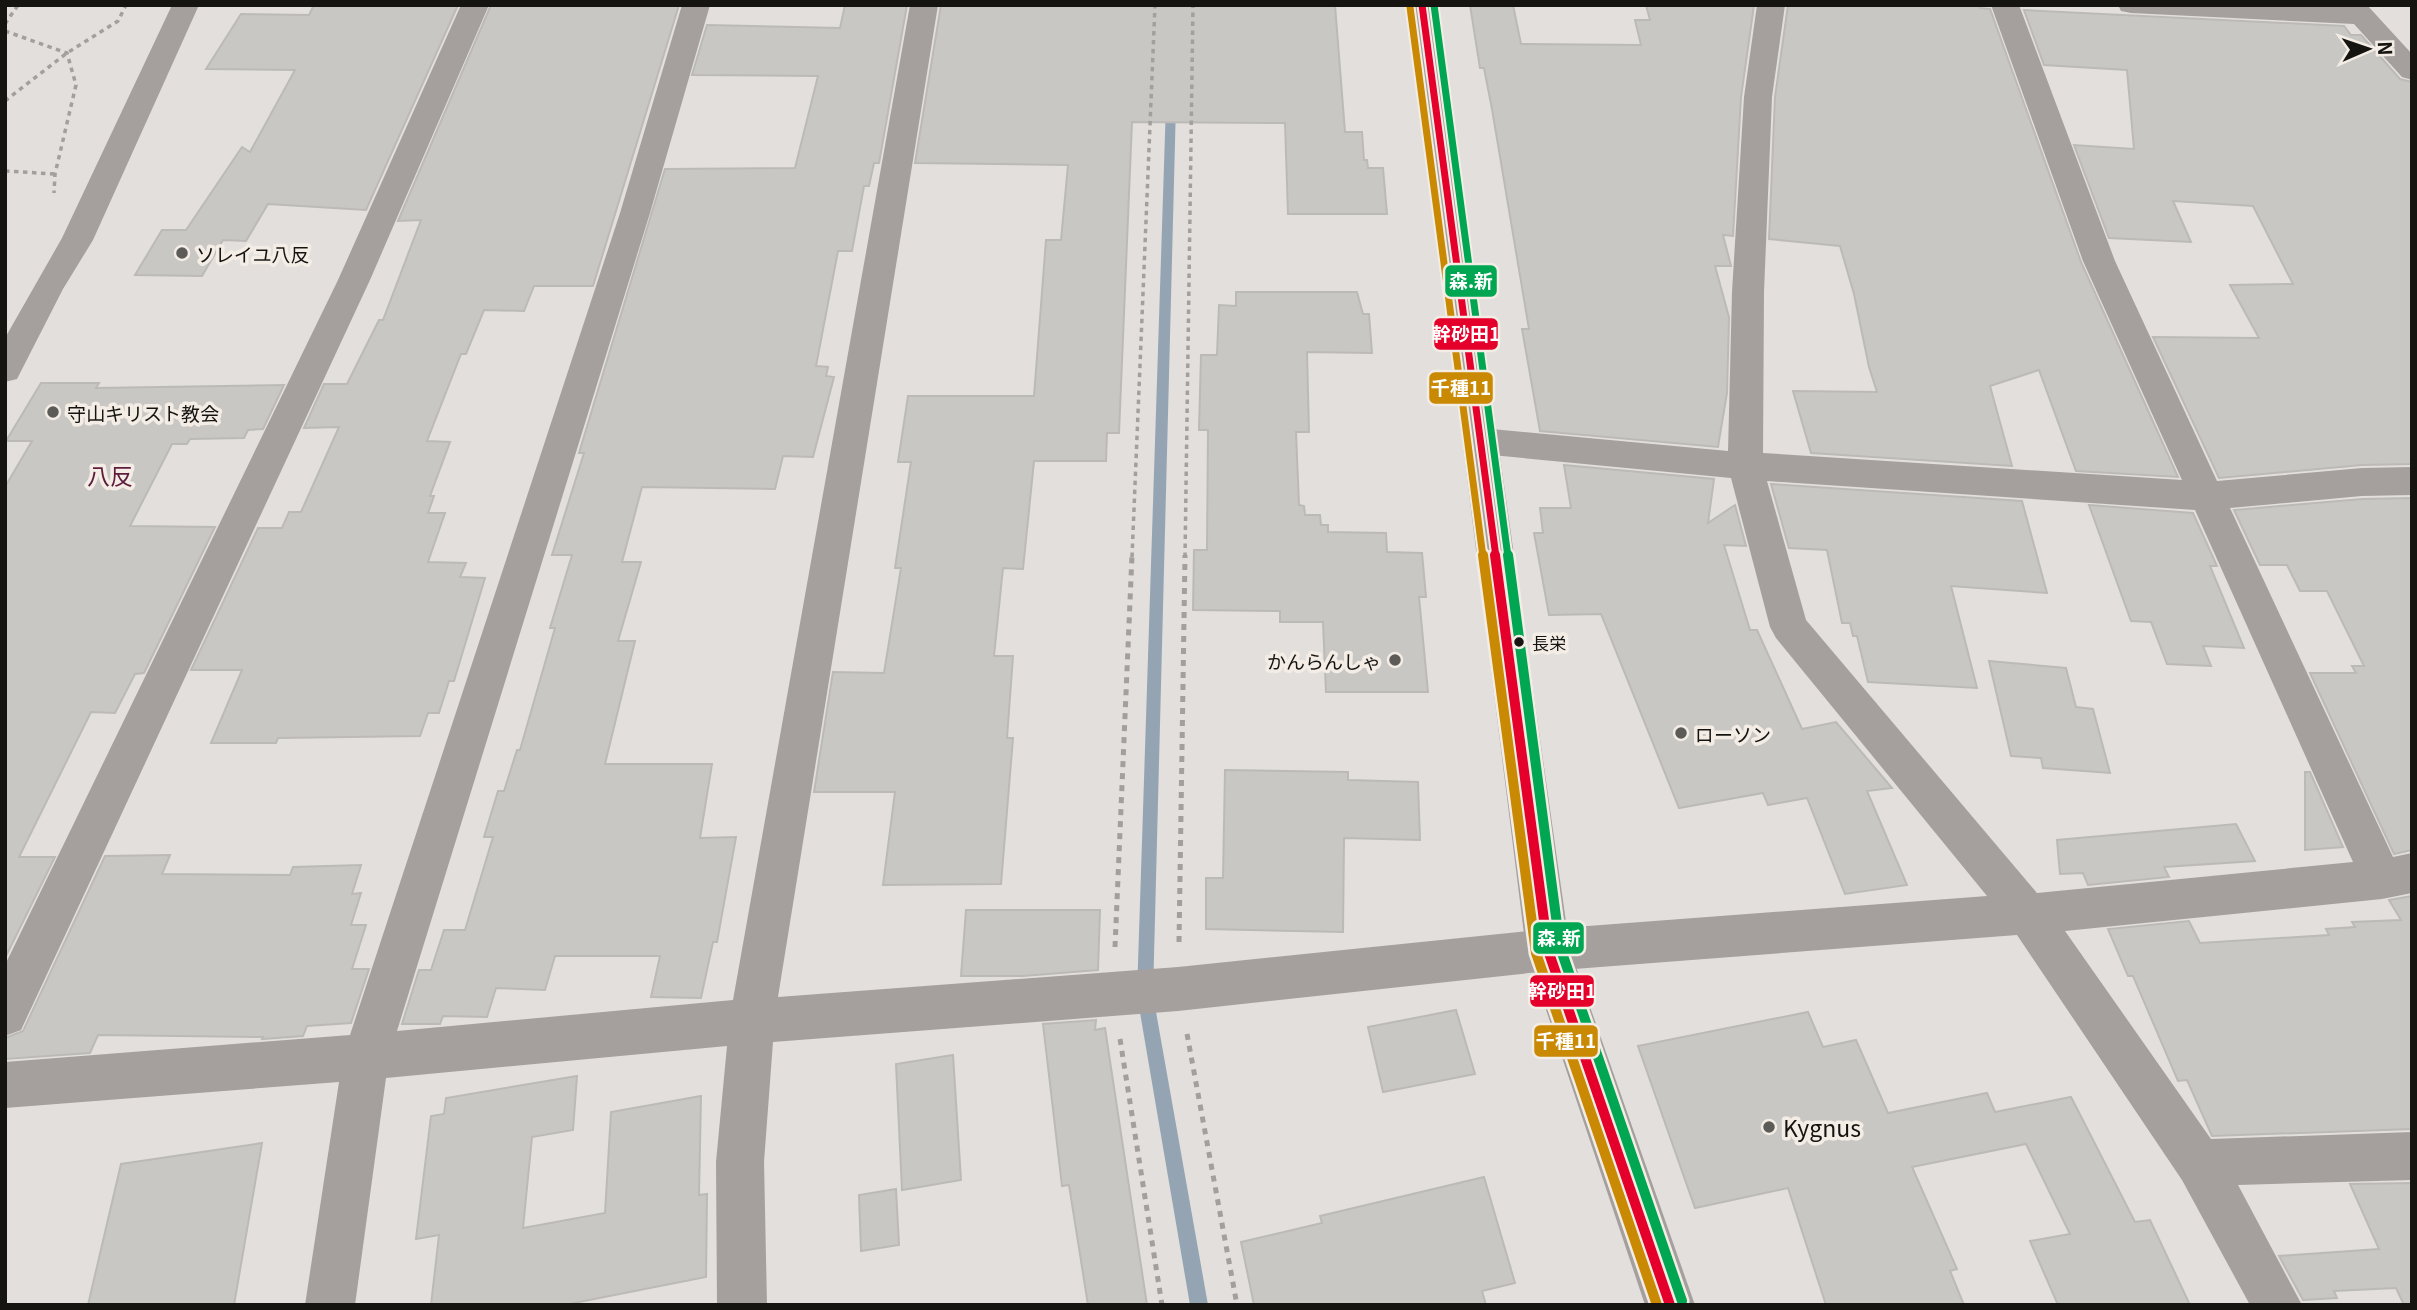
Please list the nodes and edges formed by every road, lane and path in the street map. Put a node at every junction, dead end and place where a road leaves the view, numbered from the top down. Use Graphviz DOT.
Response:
graph roads {
  1 [pos="18,5"];
  2 [pos="126,5"];
  3 [pos="186,5"];
  4 [pos="475,5"];
  5 [pos="696,5"];
  6 [pos="924,5"];
  7 [pos="1154,5"];
  8 [pos="1194,5"];
  9 [pos="1422,5"];
  10 [pos="1771,5"];
  11 [pos="2005,5"];
  12 [pos="2131,5"];
  13 [pos="2357,11"];
  14 [pos="5,24"];
  15 [pos="5,31"];
  16 [pos="66,53"];
  17 [pos="2412,71"];
  18 [pos="5,101"];
  19 [pos="5,171"];
  20 [pos="5,370"];
  21 [pos="1481,441"];
  22 [pos="1745,466"];
  23 [pos="2412,481"];
  24 [pos="2205,496"];
  25 [pos="2397,876"];
  26 [pos="2028,914"];
  27 [pos="1548,950"];
  28 [pos="1175,989"];
  29 [pos="1117,994"];
  30 [pos="5,1014"];
  31 [pos="752,1021"];
  32 [pos="366,1057"];
  33 [pos="5,1085"];
  34 [pos="2412,1156"];
  35 [pos="2199,1163"];
  36 [pos="330,1305"];
  37 [pos="742,1305"];
  38 [pos="1162,1305"];
  39 [pos="1237,1305"];
  40 [pos="1670,1305"];
  41 [pos="2277,1305"];
  1 -- 14 [label="path"];
  2 -- 16 [label="path"];
  3 -- 20 [label="street"];
  4 -- 30 [label="street"];
  5 -- 32 [label="street"];
  6 -- 31 [label="street"];
  7 -- 29 [label="path"];
  8 -- 28 [label="path"];
  9 -- 21 [label="street"];
  10 -- 22 [label="street"];
  11 -- 24 [label="street"];
  12 -- 13 [label="street"];
  13 -- 17 [label="street"];
  15 -- 16 [label="path"];
  16 -- 18 [label="path"];
  16 -- 19 [label="path"];
  21 -- 22 [label="street"];
  21 -- 27 [label="street"];
  22 -- 24 [label="street"];
  22 -- 26 [label="street"];
  23 -- 24 [label="street"];
  24 -- 25 [label="street"];
  25 -- 26 [label="street"];
  26 -- 27 [label="street"];
  26 -- 35 [label="street"];
  27 -- 28 [label="street"];
  27 -- 40 [label="street"];
  28 -- 29 [label="street"];
  28 -- 39 [label="path"];
  29 -- 31 [label="street"];
  29 -- 38 [label="path"];
  31 -- 32 [label="street"];
  31 -- 37 [label="street"];
  32 -- 33 [label="street"];
  32 -- 36 [label="street"];
  34 -- 35 [label="street"];
  35 -- 41 [label="street"];
}
